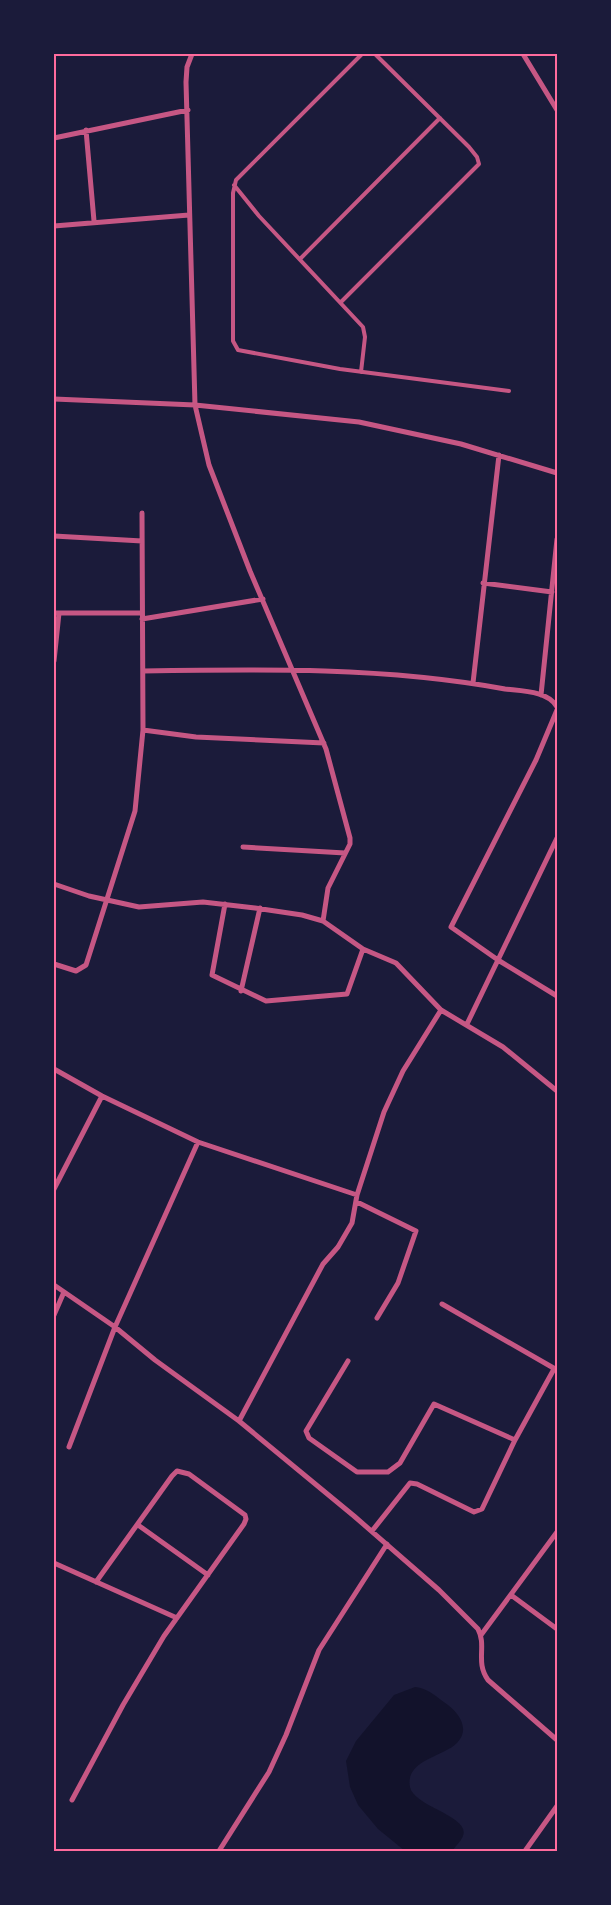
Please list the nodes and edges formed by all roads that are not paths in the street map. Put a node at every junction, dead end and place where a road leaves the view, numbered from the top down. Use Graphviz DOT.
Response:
graph roads {
  1 [pos="192,54"];
  2 [pos="362,54"];
  3 [pos="374,54"];
  4 [pos="523,54"];
  5 [pos="188,110"];
  6 [pos="557,110"];
  7 [pos="440,118"];
  8 [pos="86,130"];
  9 [pos="54,138"];
  10 [pos="234,185"];
  11 [pos="189,215"];
  12 [pos="94,222"];
  13 [pos="54,226"];
  14 [pos="300,259"];
  15 [pos="342,302"];
  16 [pos="360,372"];
  17 [pos="509,391"];
  18 [pos="54,399"];
  19 [pos="195,405"];
  20 [pos="499,455"];
  21 [pos="557,473"];
  22 [pos="142,513"];
  23 [pos="54,536"];
  24 [pos="557,540"];
  25 [pos="142,541"];
  26 [pos="483,583"];
  27 [pos="552,592"];
  28 [pos="263,599"];
  29 [pos="56,613"];
  30 [pos="142,616"];
  31 [pos="54,661"];
  32 [pos="293,669"];
  33 [pos="143,671"];
  34 [pos="473,683"];
  35 [pos="541,695"];
  36 [pos="557,708"];
  37 [pos="142,730"];
  38 [pos="324,743"];
  39 [pos="557,838"];
  40 [pos="243,847"];
  41 [pos="346,853"];
  42 [pos="54,884"];
  43 [pos="107,901"];
  44 [pos="225,904"];
  45 [pos="260,908"];
  46 [pos="323,921"];
  47 [pos="363,949"];
  48 [pos="498,960"];
  49 [pos="54,964"];
  50 [pos="241,990"];
  51 [pos="557,996"];
  52 [pos="441,1010"];
  53 [pos="467,1024"];
  54 [pos="54,1069"];
  55 [pos="557,1091"];
  56 [pos="102,1096"];
  57 [pos="198,1142"];
  58 [pos="54,1189"];
  59 [pos="357,1195"];
  60 [pos="356,1202"];
  61 [pos="54,1285"];
  62 [pos="64,1292"];
  63 [pos="442,1304"];
  64 [pos="54,1315"];
  65 [pos="377,1318"];
  66 [pos="116,1327"];
  67 [pos="348,1361"];
  68 [pos="556,1370"];
  69 [pos="239,1421"];
  70 [pos="515,1440"];
  71 [pos="69,1447"];
  72 [pos="138,1525"];
  73 [pos="372,1531"];
  74 [pos="557,1532"];
  75 [pos="386,1544"];
  76 [pos="54,1563"];
  77 [pos="208,1575"];
  78 [pos="96,1582"];
  79 [pos="510,1595"];
  80 [pos="177,1618"];
  81 [pos="557,1629"];
  82 [pos="481,1635"];
  83 [pos="557,1740"];
  84 [pos="72,1800"];
  85 [pos="557,1806"];
  86 [pos="219,1851"];
  87 [pos="525,1851"];
  1 -- 5 [label="street"];
  2 -- 10 [label="lane"];
  3 -- 7 [label="lane"];
  4 -- 6 [label="street"];
  5 -- 8 [label="street"];
  5 -- 11 [label="street"];
  7 -- 14 [label="lane"];
  7 -- 15 [label="lane"];
  8 -- 9 [label="street"];
  8 -- 12 [label="street"];
  10 -- 14 [label="lane"];
  10 -- 16 [label="lane"];
  11 -- 12 [label="street"];
  11 -- 19 [label="street"];
  12 -- 13 [label="street"];
  14 -- 15 [label="lane"];
  15 -- 16 [label="lane"];
  16 -- 17 [label="lane"];
  18 -- 19 [label="street"];
  19 -- 20 [label="street"];
  19 -- 28 [label="street"];
  20 -- 21 [label="street"];
  20 -- 26 [label="street"];
  22 -- 25 [label="street"];
  23 -- 25 [label="street"];
  24 -- 27 [label="street"];
  25 -- 30 [label="street"];
  26 -- 27 [label="street"];
  26 -- 34 [label="street"];
  27 -- 35 [label="street"];
  28 -- 30 [label="street"];
  28 -- 32 [label="street"];
  29 -- 30 [label="street"];
  29 -- 31 [label="street"];
  30 -- 33 [label="street"];
  32 -- 33 [label="street"];
  32 -- 34 [label="street"];
  32 -- 38 [label="street"];
  33 -- 37 [label="street"];
  34 -- 35 [label="street"];
  35 -- 36 [label="street"];
  36 -- 48 [label="street"];
  37 -- 38 [label="street"];
  37 -- 43 [label="street"];
  38 -- 41 [label="street"];
  39 -- 48 [label="street"];
  40 -- 41 [label="street"];
  41 -- 46 [label="street"];
  42 -- 43 [label="street"];
  43 -- 44 [label="street"];
  43 -- 49 [label="street"];
  44 -- 45 [label="street"];
  44 -- 50 [label="street"];
  45 -- 46 [label="street"];
  45 -- 50 [label="street"];
  46 -- 47 [label="street"];
  47 -- 50 [label="street"];
  47 -- 52 [label="street"];
  48 -- 51 [label="street"];
  48 -- 53 [label="street"];
  52 -- 53 [label="street"];
  52 -- 59 [label="street"];
  53 -- 55 [label="street"];
  54 -- 56 [label="street"];
  56 -- 57 [label="street"];
  56 -- 58 [label="street"];
  57 -- 59 [label="street"];
  57 -- 66 [label="street"];
  59 -- 60 [label="street"];
  60 -- 65 [label="street"];
  60 -- 69 [label="street"];
  61 -- 62 [label="street"];
  62 -- 64 [label="street"];
  62 -- 66 [label="street"];
  63 -- 68 [label="street"];
  66 -- 69 [label="street"];
  66 -- 71 [label="street"];
  67 -- 70 [label="street"];
  68 -- 70 [label="street"];
  69 -- 73 [label="street"];
  70 -- 73 [label="street"];
  72 -- 77 [label="street"];
  72 -- 77 [label="street"];
  72 -- 78 [label="street"];
  73 -- 75 [label="street"];
  74 -- 79 [label="street"];
  75 -- 82 [label="street"];
  75 -- 86 [label="street"];
  76 -- 78 [label="street"];
  77 -- 80 [label="street"];
  78 -- 80 [label="street"];
  79 -- 81 [label="street"];
  79 -- 82 [label="street"];
  80 -- 84 [label="street"];
  82 -- 83 [label="street"];
  85 -- 87 [label="street"];
}
